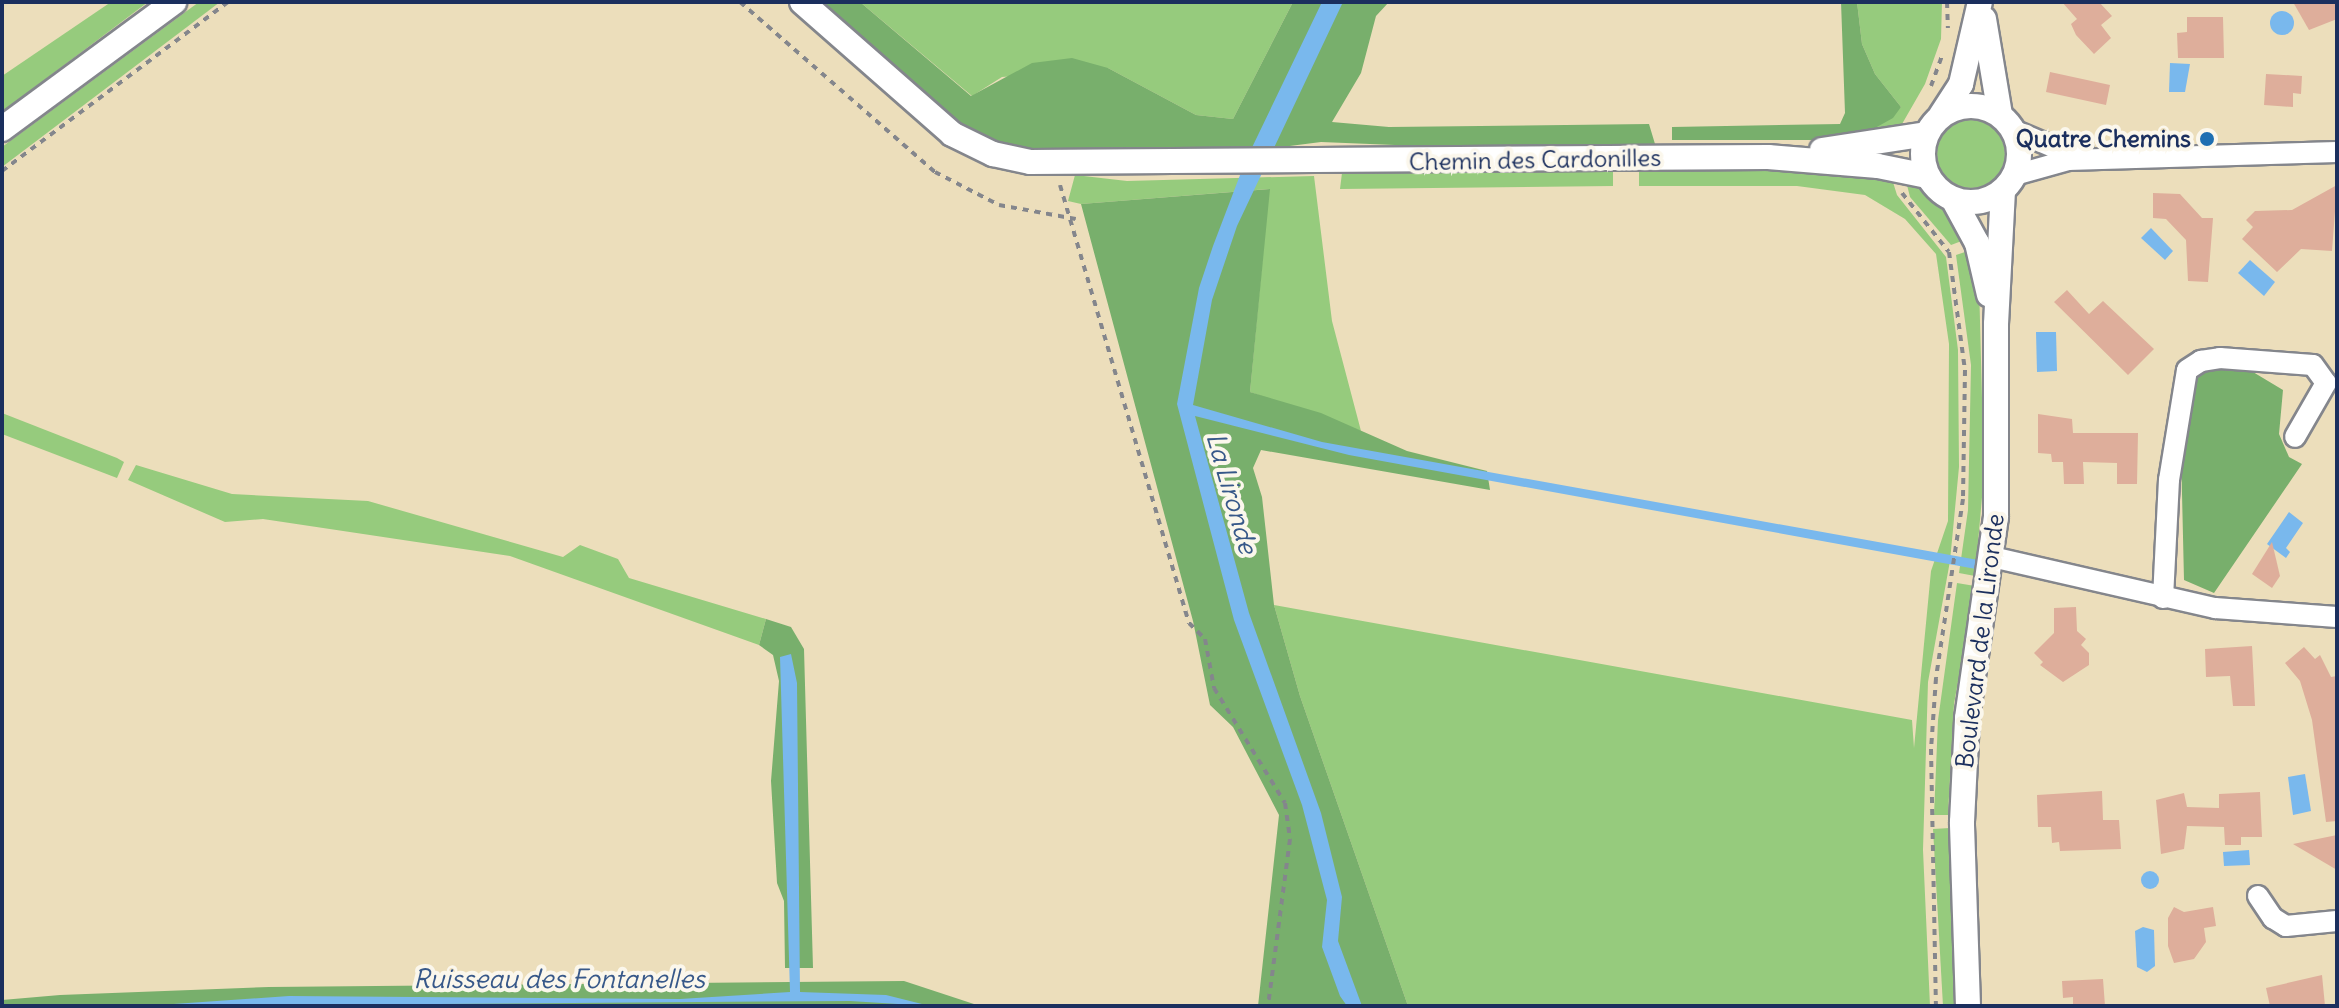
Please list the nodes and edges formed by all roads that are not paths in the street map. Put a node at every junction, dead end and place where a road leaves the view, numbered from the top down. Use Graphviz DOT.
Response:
graph roads {
  1 [pos="174,2"];
  2 [pos="802,2"];
  3 [pos="1981,2"];
  4 [pos="2006,123"];
  5 [pos="1933,126"];
  6 [pos="2,129"];
  7 [pos="2337,152"];
  8 [pos="2131,156"];
  9 [pos="1768,157"];
  10 [pos="1927,176"];
  11 [pos="2009,183"];
  12 [pos="1953,199"];
  13 [pos="1996,324"];
  14 [pos="2295,437"];
  15 [pos="1992,557"];
  16 [pos="2163,598"];
  17 [pos="2337,617"];
  18 [pos="2258,896"];
  19 [pos="2337,921"];
  20 [pos="1968,1006"];
  1 -- 6 [label="street"];
  2 -- 9 [label="street, Chemin des Cardonilles"];
  3 -- 4 [label="street"];
  3 -- 5 [label="street"];
  4 -- 5 [label="street"];
  4 -- 8 [label="street"];
  4 -- 11 [label="street"];
  5 -- 9 [label="street, Chemin des Cardonilles"];
  5 -- 10 [label="street"];
  7 -- 8 [label="street"];
  8 -- 11 [label="street"];
  9 -- 10 [label="street, Chemin des Cardonilles"];
  10 -- 12 [label="street"];
  11 -- 12 [label="street"];
  11 -- 13 [label="street, Boulevard de la Lironde"];
  12 -- 13 [label="street, Boulevard de la Lironde"];
  13 -- 15 [label="street, Boulevard de la Lironde"];
  14 -- 16 [label="street"];
  15 -- 16 [label="street"];
  15 -- 20 [label="street, Boulevard de la Lironde"];
  16 -- 17 [label="street"];
  18 -- 19 [label="street"];
}
